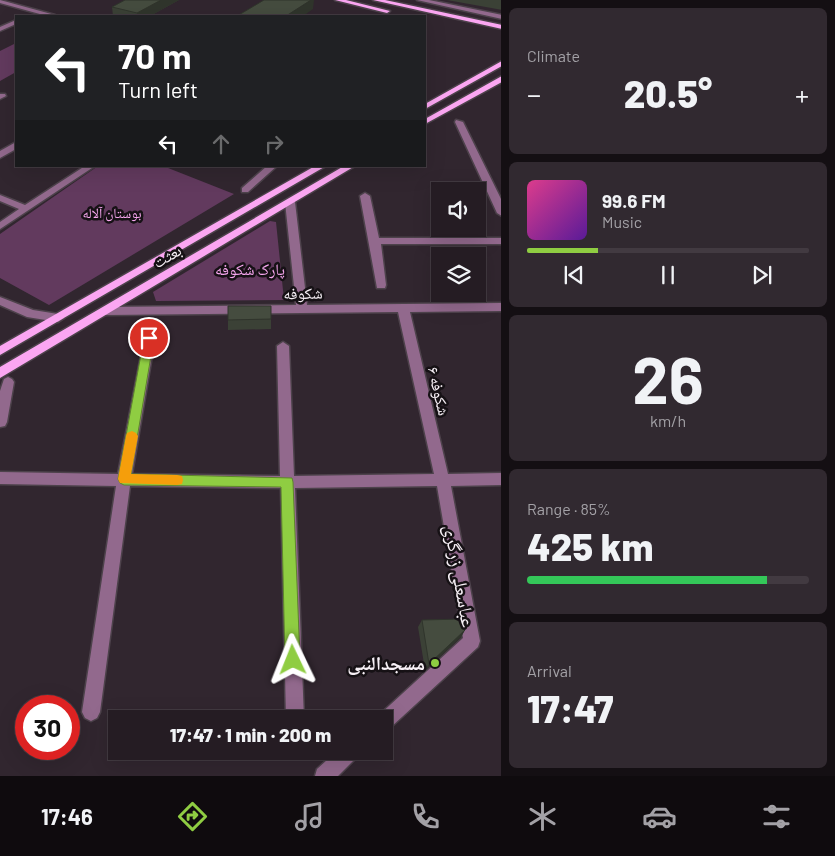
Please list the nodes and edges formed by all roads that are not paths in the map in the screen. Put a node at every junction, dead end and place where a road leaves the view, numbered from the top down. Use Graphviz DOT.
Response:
graph roads {
  1 [pos="338,0"];
  2 [pos="376,0"];
  3 [pos="411,0"];
  4 [pos="420,0"];
  5 [pos="0,1"];
  6 [pos="403,6"];
  7 [pos="38,12"];
  8 [pos="396,13"];
  9 [pos="30,15"];
  10 [pos="49,15"];
  11 [pos="501,17"];
  12 [pos="15,22"];
  13 [pos="501,27"];
  14 [pos="0,30"];
  15 [pos="501,64"];
  16 [pos="501,78"];
  17 [pos="426,106"];
  18 [pos="426,121"];
  19 [pos="459,122"];
  20 [pos="15,146"];
  21 [pos="0,155"];
  22 [pos="89,167"];
  23 [pos="272,167"];
  24 [pos="320,167"];
  25 [pos="349,167"];
  26 [pos="245,190"];
  27 [pos="364,196"];
  28 [pos="497,196"];
  29 [pos="0,198"];
  30 [pos="290,202"];
  31 [pos="26,209"];
  32 [pos="501,213"];
  33 [pos="0,226"];
  34 [pos="501,240"];
  35 [pos="375,241"];
  36 [pos="381,285"];
  37 [pos="0,301"];
  38 [pos="501,307"];
  39 [pos="403,308"];
  40 [pos="302,309"];
  41 [pos="106,311"];
  42 [pos="58,318"];
  43 [pos="149,338"];
  44 [pos="283,346"];
  45 [pos="0,351"];
  46 [pos="4,378"];
  47 [pos="0,422"];
  48 [pos="0,478"];
  49 [pos="124,479"];
  50 [pos="501,479"];
  51 [pos="443,481"];
  52 [pos="287,482"];
  53 [pos="295,710"];
  54 [pos="91,712"];
  55 [pos="393,714"];
  56 [pos="341,760"];
  57 [pos="324,776"];
  1 -- 8 [label="main road"];
  2 -- 6 [label="main road"];
  3 -- 6 [label="street"];
  4 -- 11 [label="street"];
  5 -- 7 [label="street"];
  6 -- 13 [label="main road"];
  7 -- 9 [label="street"];
  7 -- 10 [label="street"];
  12 -- 14 [label="street"];
  15 -- 17 [label="main road"];
  16 -- 18 [label="main road"];
  19 -- 28 [label="street"];
  20 -- 21 [label="street"];
  22 -- 31 [label="street"];
  23 -- 26 [label="street"];
  24 -- 42 [label="main road, بعثت"];
  25 -- 30 [label="main road, بعثت"];
  27 -- 35 [label="street"];
  28 -- 32 [label="street"];
  29 -- 31 [label="street"];
  30 -- 40 [label="street"];
  30 -- 41 [label="main road, بعثت"];
  31 -- 33 [label="street"];
  34 -- 35 [label="street"];
  35 -- 36 [label="street"];
  37 -- 42 [label="street"];
  38 -- 39 [label="street, شکوفه"];
  39 -- 40 [label="street, شکوفه"];
  39 -- 51 [label="street, شکوفه ۶"];
  40 -- 41 [label="street, شکوفه"];
  41 -- 46 [label="main road, بعثت"];
  42 -- 45 [label="main road, بعثت"];
  43 -- 49 [label="street"];
  44 -- 52 [label="street"];
  46 -- 47 [label="street"];
  48 -- 49 [label="street"];
  49 -- 52 [label="street"];
  49 -- 54 [label="street"];
  50 -- 51 [label="street"];
  51 -- 52 [label="street"];
  51 -- 55 [label="street, عباسعلی زرگری"];
  52 -- 53 [label="street"];
  56 -- 57 [label="street"];
}
